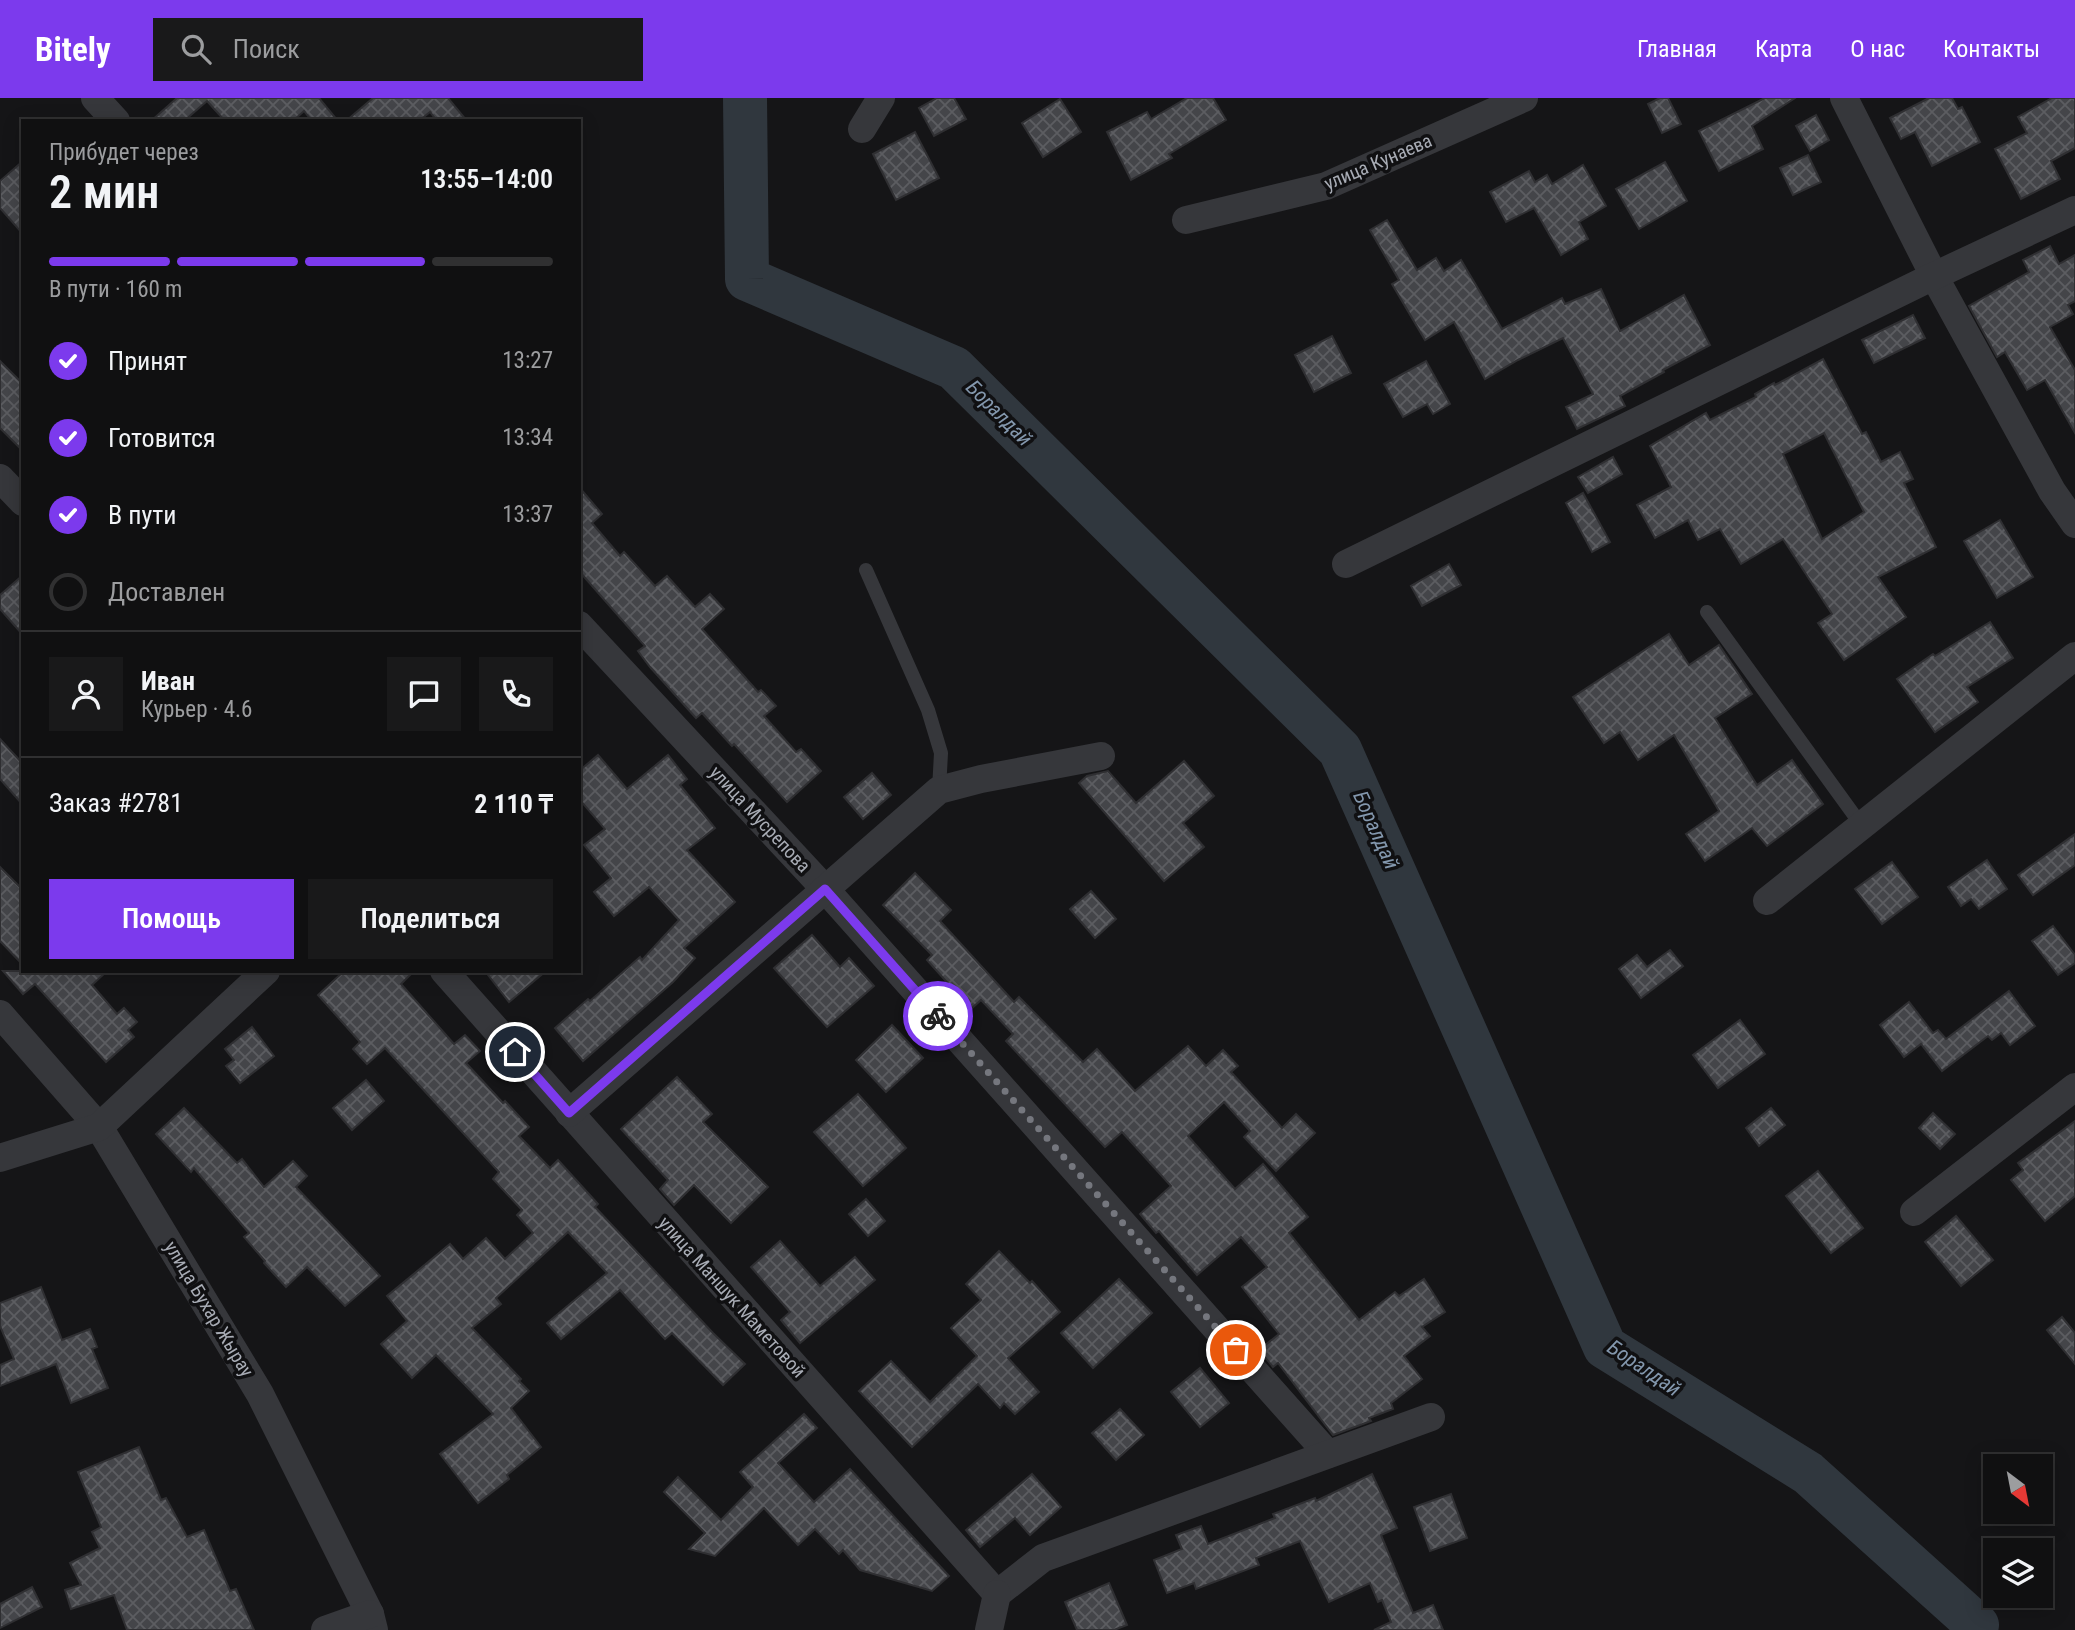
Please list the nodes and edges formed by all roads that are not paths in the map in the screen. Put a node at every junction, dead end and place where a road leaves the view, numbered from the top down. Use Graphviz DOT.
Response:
graph roads {
  1 [pos="95,98"];
  2 [pos="881,98"];
  3 [pos="1524,98"];
  4 [pos="1844,98"];
  5 [pos="114,119"];
  6 [pos="862,129"];
  7 [pos="2075,210"];
  8 [pos="1186,220"];
  9 [pos="1934,276"];
  10 [pos="0,478"];
  11 [pos="21,500"];
  12 [pos="2075,524"];
  13 [pos="1346,564"];
  14 [pos="866,570"];
  15 [pos="1707,612"];
  16 [pos="581,627"];
  17 [pos="2075,656"];
  18 [pos="1101,756"];
  19 [pos="939,790"];
  20 [pos="1862,826"];
  21 [pos="825,889"];
  22 [pos="1767,901"];
  23 [pos="263,973"];
  24 [pos="446,973"];
  25 [pos="0,1014"];
  26 [pos="2075,1087"];
  27 [pos="569,1113"];
  28 [pos="99,1127"];
  29 [pos="0,1158"];
  30 [pos="1914,1212"];
  31 [pos="1431,1417"];
  32 [pos="1328,1454"];
  33 [pos="997,1594"];
  34 [pos="372,1622"];
  35 [pos="325,1630"];
  36 [pos="989,1630"];
  1 -- 5 [label="street"];
  2 -- 6 [label="street"];
  3 -- 8 [label="street, улица Кунаева"];
  4 -- 9 [label="street"];
  7 -- 9 [label="street"];
  9 -- 12 [label="street"];
  9 -- 13 [label="street"];
  10 -- 11 [label="street"];
  14 -- 19 [label="lane"];
  15 -- 20 [label="lane"];
  16 -- 21 [label="street, улица Мусрепова"];
  17 -- 20 [label="street"];
  18 -- 19 [label="street"];
  19 -- 21 [label="street"];
  20 -- 22 [label="street"];
  21 -- 27 [label="street"];
  21 -- 32 [label="street, улица Мусрепова"];
  23 -- 28 [label="street"];
  24 -- 27 [label="street, улица Маншук Маметовой"];
  25 -- 28 [label="street, улица Бухар Жырау"];
  26 -- 30 [label="street"];
  27 -- 33 [label="street, улица Маншук Маметовой"];
  28 -- 29 [label="street"];
  28 -- 34 [label="street, улица Бухар Жырау"];
  31 -- 32 [label="street"];
  32 -- 33 [label="street"];
  33 -- 36 [label="street"];
  34 -- 35 [label="street"];
}
